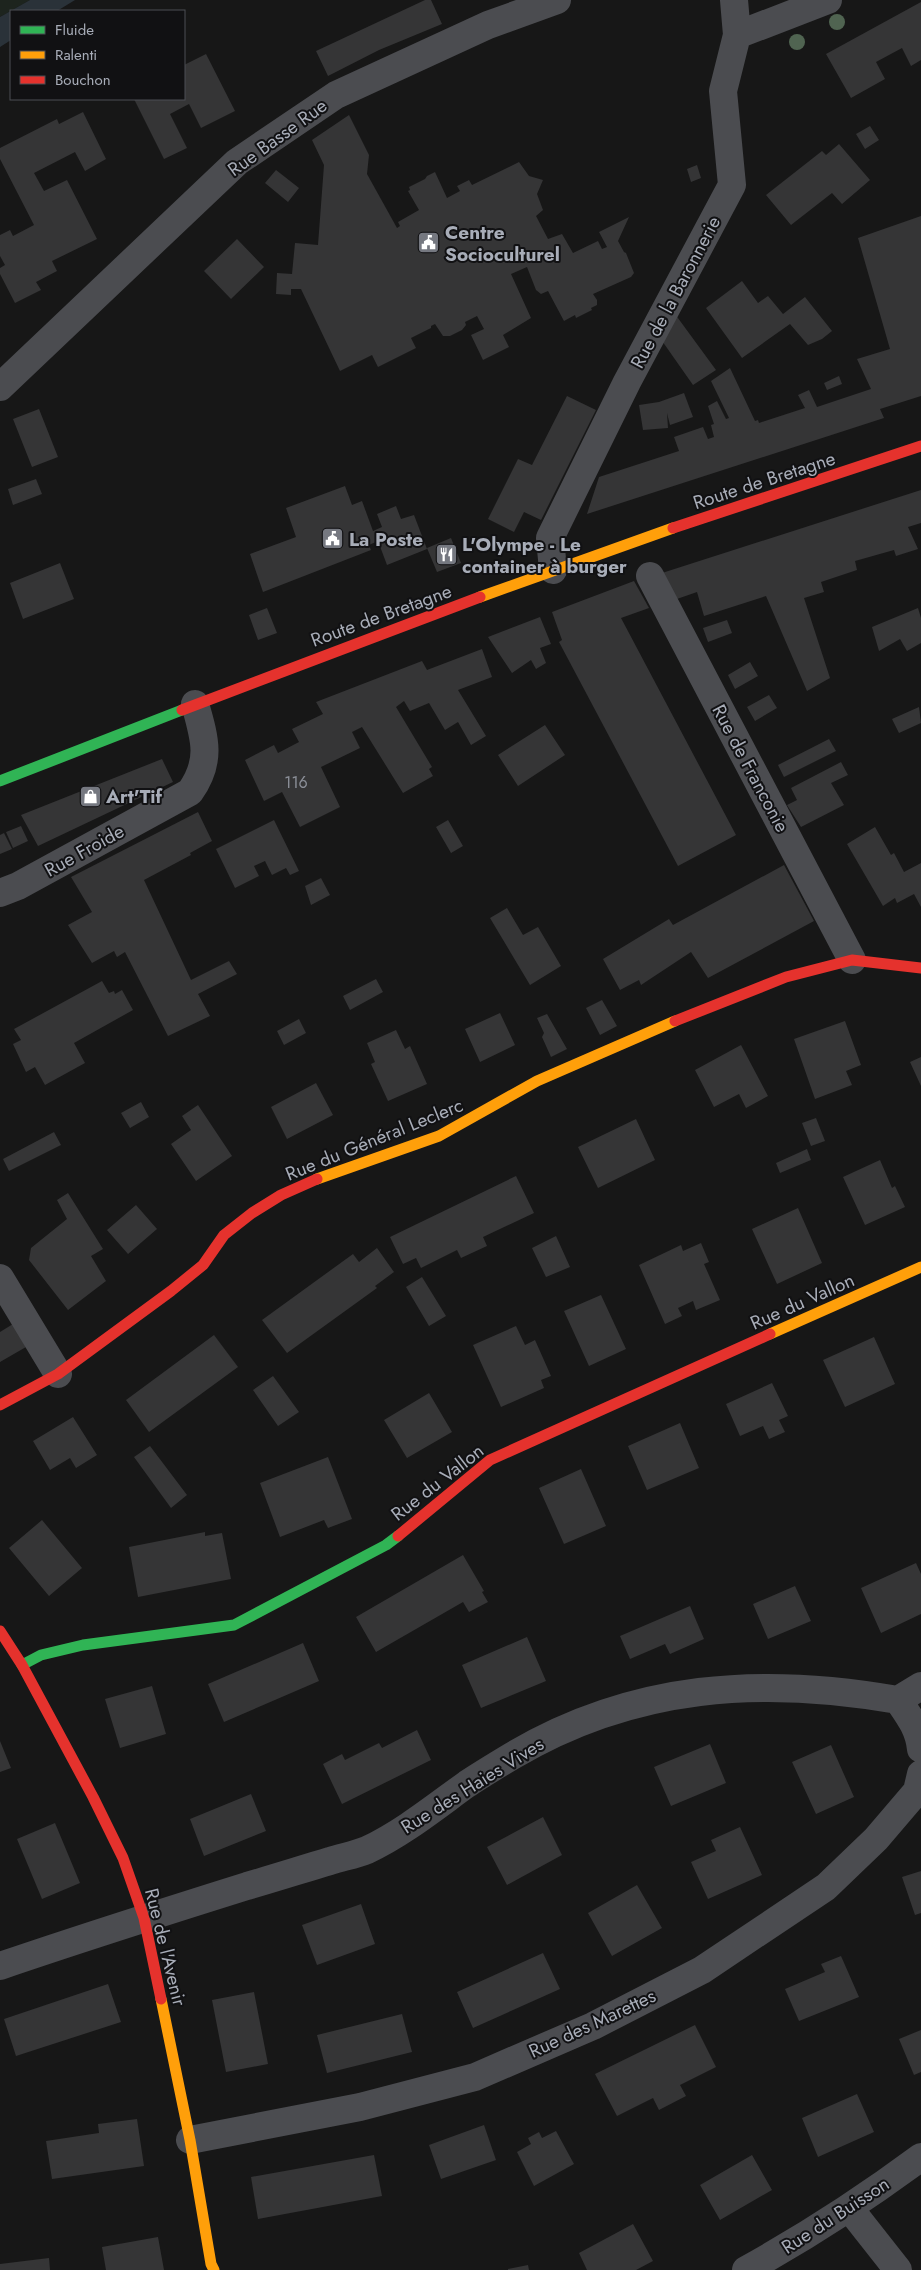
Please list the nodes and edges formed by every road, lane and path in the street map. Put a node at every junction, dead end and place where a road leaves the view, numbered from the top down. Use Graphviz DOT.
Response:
graph roads {
  1 [pos="557,0"];
  2 [pos="734,0"];
  3 [pos="828,0"];
  4 [pos="737,35"];
  5 [pos="0,387"];
  6 [pos="921,446"];
  7 [pos="553,570"];
  8 [pos="650,576"];
  9 [pos="195,704"];
  10 [pos="0,781"];
  11 [pos="9,890"];
  12 [pos="852,960"];
  13 [pos="921,968"];
  14 [pos="921,1267"];
  15 [pos="0,1278"];
  16 [pos="58,1374"];
  17 [pos="0,1405"];
  18 [pos="0,1630"];
  19 [pos="22,1665"];
  20 [pos="910,1693"];
  21 [pos="921,1749"];
  22 [pos="921,1774"];
  23 [pos="144,1918"];
  24 [pos="0,1966"];
  25 [pos="190,2140"];
  26 [pos="921,2157"];
  27 [pos="850,2209"];
  28 [pos="214,2270"];
  29 [pos="746,2270"];
  30 [pos="898,2270"];
  1 -- 5 [label="street, Rue Basse Rue"];
  2 -- 4 [label="street, Rue de la Baronnerie"];
  3 -- 4 [label="street"];
  4 -- 7 [label="street, Rue de la Baronnerie"];
  6 -- 7 [label="street, Route de Bretagne"];
  7 -- 9 [label="street, Route de Bretagne"];
  8 -- 12 [label="street, Rue de Franconie"];
  9 -- 10 [label="street, Route de Bretagne"];
  9 -- 11 [label="street, Rue Froide"];
  12 -- 13 [label="street, Rue du Général Leclerc"];
  12 -- 16 [label="street, Rue du Général Leclerc"];
  14 -- 19 [label="street, Rue du Vallon"];
  15 -- 16 [label="street"];
  16 -- 17 [label="street, Rue du Général Leclerc"];
  18 -- 19 [label="street, Rue de l'Avenir"];
  19 -- 23 [label="street, Rue de l'Avenir"];
  20 -- 21 [label="street"];
  20 -- 23 [label="street, Rue des Haies Vives"];
  22 -- 25 [label="street, Rue des Marettes"];
  23 -- 24 [label="street, Rue des Haies Vives"];
  23 -- 25 [label="street, Rue de l'Avenir"];
  25 -- 28 [label="street, Rue de l'Avenir"];
  26 -- 27 [label="street, Rue du Buisson"];
  27 -- 29 [label="street, Rue du Buisson"];
  27 -- 30 [label="street"];
}
